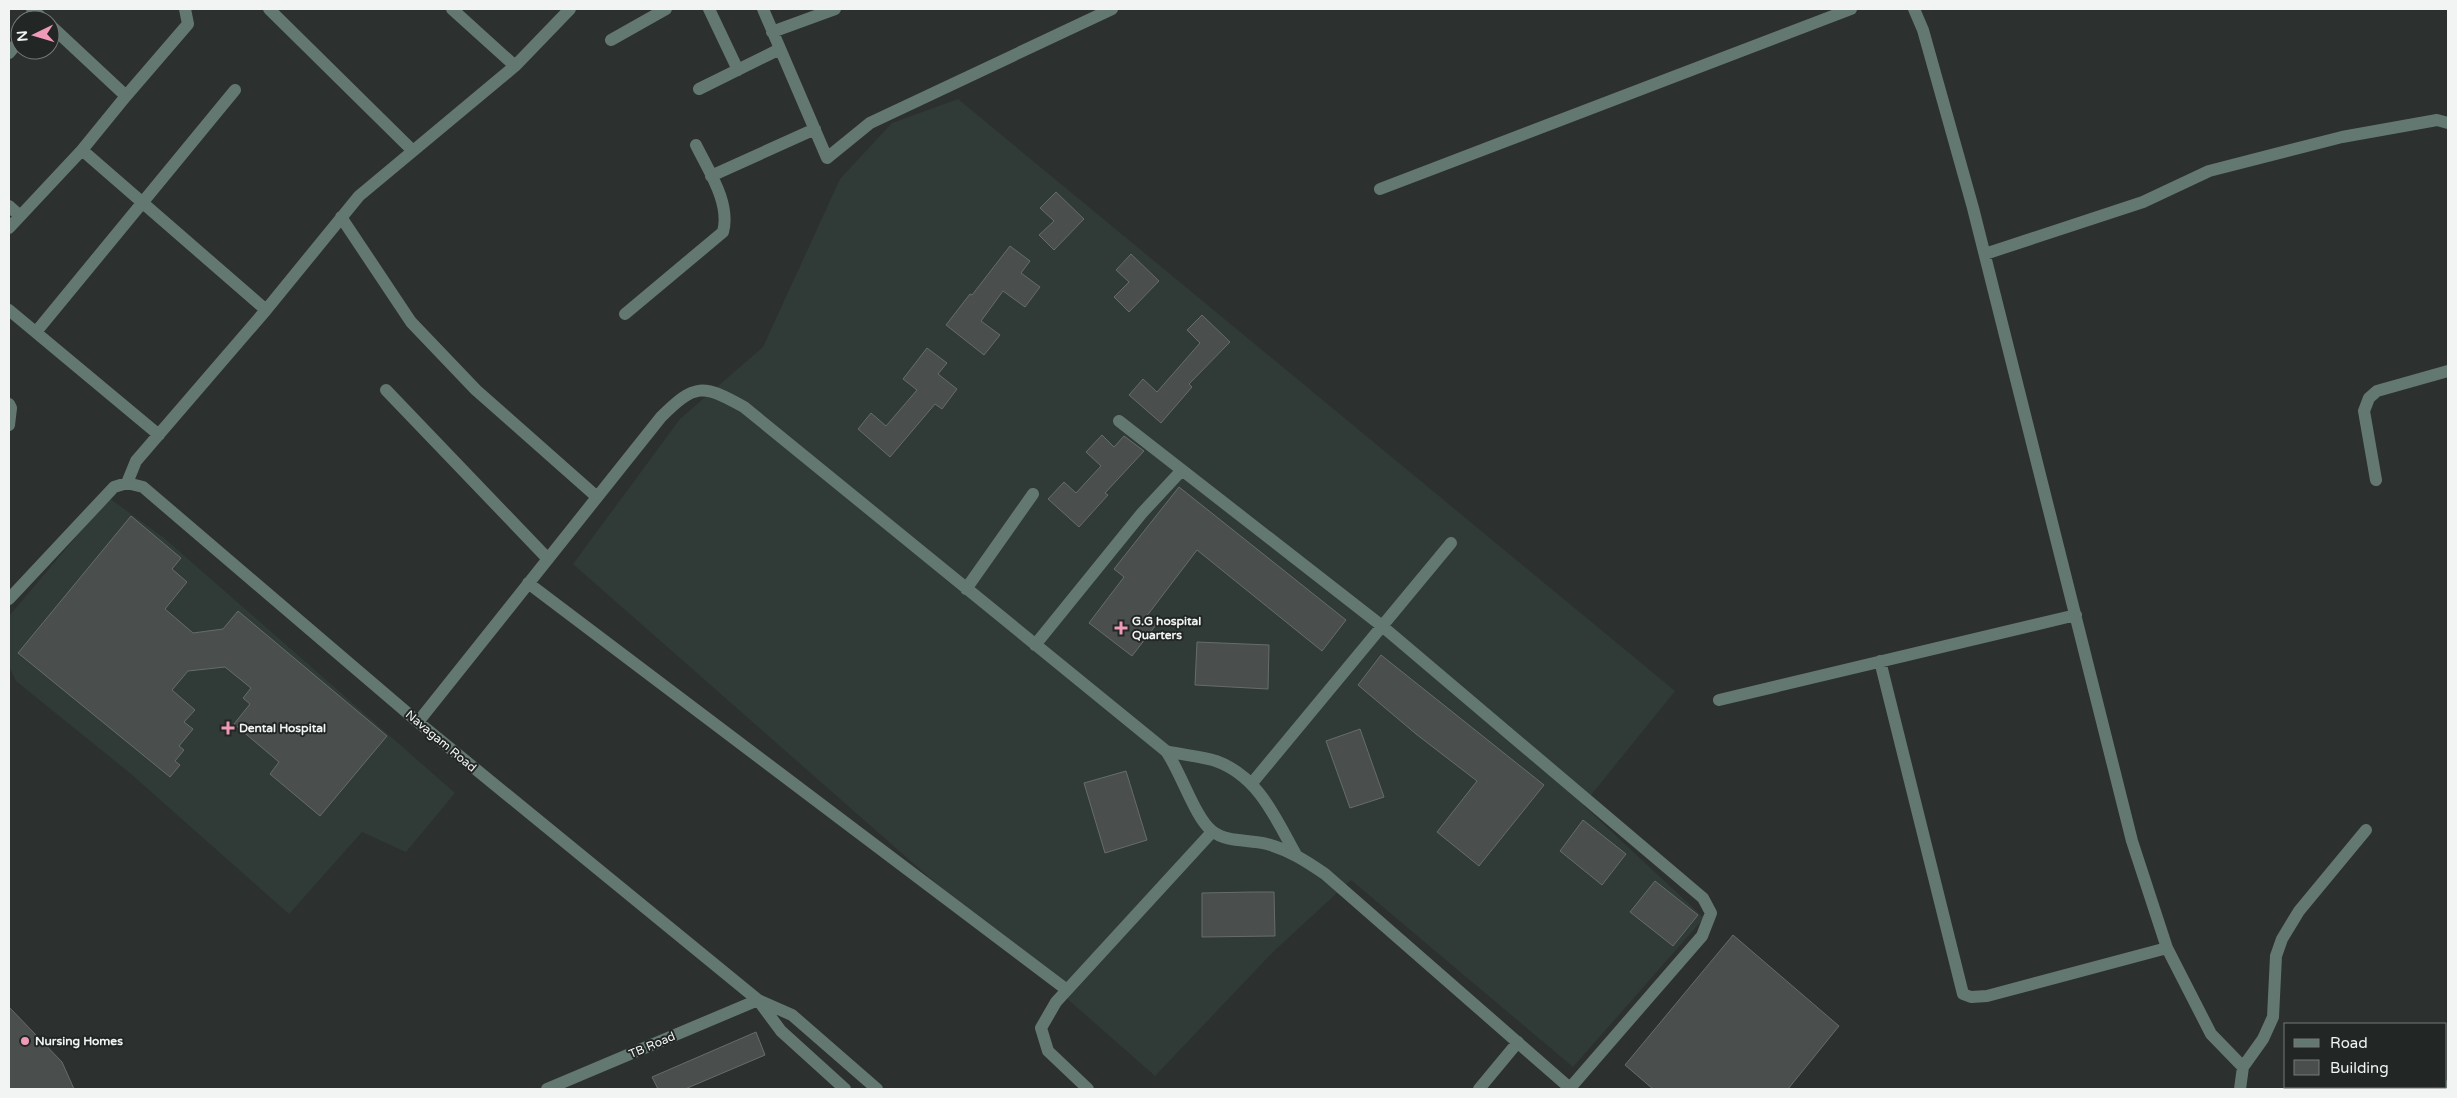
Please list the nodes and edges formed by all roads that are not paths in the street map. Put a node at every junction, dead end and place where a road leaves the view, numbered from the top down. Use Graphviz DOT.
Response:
graph roads {
  1 [pos="185,9"];
  2 [pos="269,9"];
  3 [pos="452,9"];
  4 [pos="570,9"];
  5 [pos="666,9"];
  6 [pos="709,9"];
  7 [pos="763,9"];
  8 [pos="835,9"];
  9 [pos="1112,9"];
  10 [pos="1851,9"];
  11 [pos="1914,9"];
  12 [pos="772,32"];
  13 [pos="60,34"];
  14 [pos="610,40"];
  15 [pos="780,49"];
  16 [pos="515,66"];
  17 [pos="738,70"];
  18 [pos="699,89"];
  19 [pos="235,90"];
  20 [pos="126,96"];
  21 [pos="2448,123"];
  22 [pos="815,130"];
  23 [pos="696,145"];
  24 [pos="82,150"];
  25 [pos="412,151"];
  26 [pos="711,176"];
  27 [pos="1380,189"];
  28 [pos="142,203"];
  29 [pos="9,206"];
  30 [pos="20,216"];
  31 [pos="341,217"];
  32 [pos="9,228"];
  33 [pos="1985,254"];
  34 [pos="266,310"];
  35 [pos="9,311"];
  36 [pos="625,314"];
  37 [pos="36,332"];
  38 [pos="2448,371"];
  39 [pos="386,390"];
  40 [pos="9,404"];
  41 [pos="1119,421"];
  42 [pos="9,426"];
  43 [pos="159,435"];
  44 [pos="1182,470"];
  45 [pos="2376,480"];
  46 [pos="126,483"];
  47 [pos="1033,494"];
  48 [pos="597,497"];
  49 [pos="1451,542"];
  50 [pos="548,559"];
  51 [pos="528,584"];
  52 [pos="966,589"];
  53 [pos="9,599"];
  54 [pos="2076,614"];
  55 [pos="1382,626"];
  56 [pos="1035,645"];
  57 [pos="1880,661"];
  58 [pos="1719,700"];
  59 [pos="418,722"];
  60 [pos="1166,751"];
  61 [pos="1252,783"];
  62 [pos="2366,830"];
  63 [pos="1212,832"];
  64 [pos="1295,854"];
  65 [pos="2167,948"];
  66 [pos="1067,990"];
  67 [pos="758,1000"];
  68 [pos="1518,1042"];
  69 [pos="2243,1067"];
  70 [pos="1571,1088"];
  71 [pos="547,1089"];
  72 [pos="845,1089"];
  73 [pos="877,1089"];
  74 [pos="1088,1089"];
  75 [pos="1479,1089"];
  76 [pos="2240,1089"];
  1 -- 20 [label="street"];
  2 -- 25 [label="street"];
  3 -- 16 [label="street"];
  4 -- 16 [label="street"];
  5 -- 14 [label="street"];
  6 -- 17 [label="street"];
  7 -- 12 [label="street"];
  8 -- 12 [label="street"];
  9 -- 22 [label="street"];
  10 -- 27 [label="street"];
  11 -- 33 [label="street"];
  12 -- 15 [label="street"];
  13 -- 20 [label="street"];
  15 -- 17 [label="street"];
  15 -- 22 [label="street"];
  16 -- 25 [label="street"];
  17 -- 18 [label="street"];
  19 -- 28 [label="street"];
  20 -- 24 [label="street"];
  21 -- 33 [label="street"];
  22 -- 26 [label="street"];
  23 -- 26 [label="street"];
  24 -- 28 [label="street"];
  24 -- 30 [label="street"];
  25 -- 31 [label="street"];
  26 -- 36 [label="street"];
  28 -- 34 [label="street"];
  28 -- 37 [label="street"];
  29 -- 30 [label="street"];
  30 -- 32 [label="street"];
  31 -- 34 [label="street"];
  31 -- 48 [label="street"];
  33 -- 54 [label="street"];
  34 -- 43 [label="street"];
  35 -- 37 [label="street"];
  37 -- 43 [label="street"];
  38 -- 45 [label="street"];
  39 -- 50 [label="street"];
  40 -- 42 [label="street"];
  41 -- 44 [label="street"];
  43 -- 46 [label="street"];
  44 -- 55 [label="street"];
  44 -- 56 [label="street"];
  46 -- 53 [label="street"];
  46 -- 59 [label="street, Navagam Road"];
  47 -- 52 [label="street"];
  48 -- 50 [label="street"];
  48 -- 52 [label="street"];
  49 -- 55 [label="street"];
  50 -- 51 [label="street"];
  51 -- 59 [label="street"];
  51 -- 66 [label="street"];
  52 -- 56 [label="street"];
  54 -- 57 [label="street"];
  54 -- 65 [label="street"];
  55 -- 61 [label="street"];
  55 -- 70 [label="street"];
  56 -- 60 [label="street"];
  57 -- 58 [label="street"];
  57 -- 65 [label="street"];
  59 -- 67 [label="street, Navagam Road"];
  60 -- 61 [label="street"];
  60 -- 63 [label="street"];
  61 -- 64 [label="street"];
  62 -- 69 [label="street"];
  63 -- 64 [label="street"];
  63 -- 66 [label="street"];
  64 -- 68 [label="street"];
  65 -- 69 [label="street"];
  66 -- 74 [label="street"];
  67 -- 71 [label="street, TB Road"];
  67 -- 72 [label="street, Navagam Road"];
  67 -- 73 [label="street, Navagam Road"];
  68 -- 70 [label="street"];
  68 -- 75 [label="street"];
  69 -- 76 [label="street"];
}
